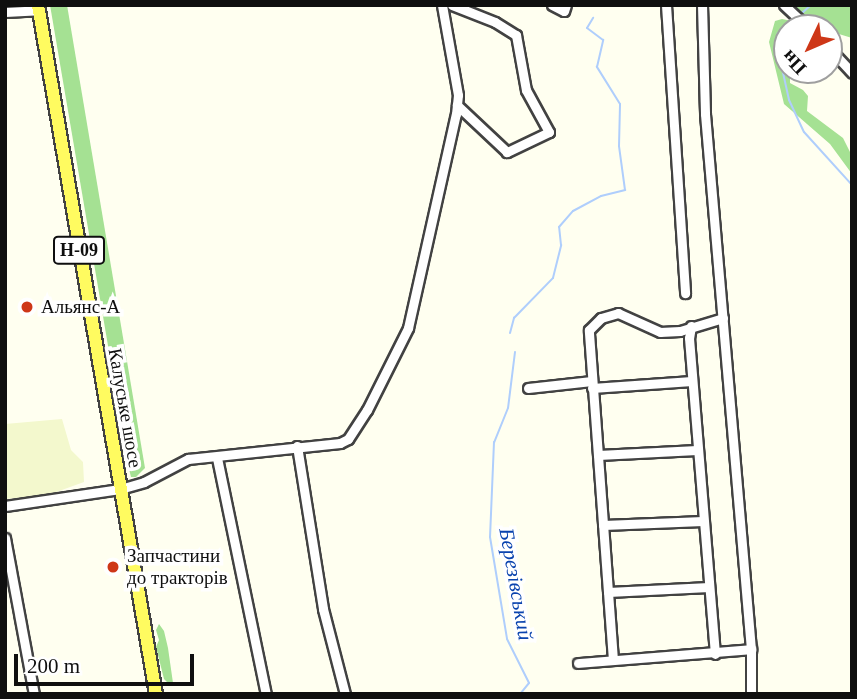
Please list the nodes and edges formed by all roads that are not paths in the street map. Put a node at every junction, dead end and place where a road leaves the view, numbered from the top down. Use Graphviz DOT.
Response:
graph roads {
  1 [pos="442,5"];
  2 [pos="453,5"];
  3 [pos="552,5"];
  4 [pos="566,5"];
  5 [pos="666,5"];
  6 [pos="702,5"];
  7 [pos="38,8"];
  8 [pos="5,12"];
  9 [pos="457,105"];
  10 [pos="685,293"];
  11 [pos="723,318"];
  12 [pos="691,326"];
  13 [pos="692,381"];
  14 [pos="592,384"];
  15 [pos="528,388"];
  16 [pos="297,446"];
  17 [pos="697,450"];
  18 [pos="598,456"];
  19 [pos="216,458"];
  20 [pos="120,489"];
  21 [pos="5,506"];
  22 [pos="703,521"];
  23 [pos="603,525"];
  24 [pos="5,538"];
  25 [pos="709,587"];
  26 [pos="608,592"];
  27 [pos="751,649"];
  28 [pos="715,654"];
  29 [pos="613,660"];
  30 [pos="578,663"];
  31 [pos="34,694"];
  32 [pos="156,694"];
  33 [pos="266,694"];
  34 [pos="345,694"];
  35 [pos="751,694"];
  1 -- 9 [label="street"];
  2 -- 9 [label="street"];
  3 -- 4 [label="street"];
  5 -- 10 [label="street"];
  6 -- 11 [label="street"];
  7 -- 8 [label="street"];
  7 -- 20 [label="main road, Калуське шосе / Н-09"];
  9 -- 16 [label="street"];
  11 -- 12 [label="street"];
  11 -- 27 [label="street"];
  12 -- 13 [label="street"];
  12 -- 14 [label="street"];
  13 -- 14 [label="street"];
  13 -- 17 [label="street"];
  14 -- 15 [label="street"];
  14 -- 18 [label="street"];
  16 -- 19 [label="street"];
  16 -- 34 [label="street"];
  17 -- 18 [label="street"];
  17 -- 22 [label="street"];
  18 -- 23 [label="street"];
  19 -- 20 [label="street"];
  19 -- 33 [label="street"];
  20 -- 21 [label="street"];
  20 -- 32 [label="main road, Калуське шосе / Н-09"];
  22 -- 23 [label="street"];
  22 -- 25 [label="street"];
  23 -- 26 [label="street"];
  24 -- 31 [label="street"];
  25 -- 26 [label="street"];
  25 -- 28 [label="street"];
  26 -- 29 [label="street"];
  27 -- 28 [label="street"];
  27 -- 35 [label="street"];
  28 -- 29 [label="street"];
  29 -- 30 [label="street"];
}
